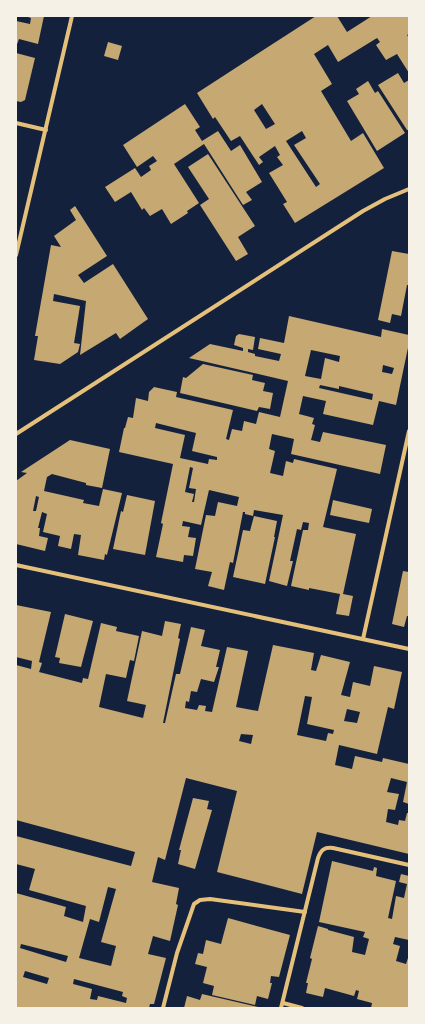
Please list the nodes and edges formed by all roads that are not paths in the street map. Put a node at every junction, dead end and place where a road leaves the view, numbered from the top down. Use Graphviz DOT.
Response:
graph roads {
  1 [pos="72,16"];
  2 [pos="16,123"];
  3 [pos="46,130"];
  4 [pos="409,189"];
  5 [pos="16,255"];
  6 [pos="409,431"];
  7 [pos="16,434"];
  8 [pos="16,565"];
  9 [pos="363,639"];
  10 [pos="409,649"];
  11 [pos="409,865"];
  12 [pos="305,912"];
  13 [pos="283,1003"];
  14 [pos="163,1008"];
  15 [pos="282,1008"];
  16 [pos="302,1008"];
  1 -- 3 [label="street"];
  2 -- 3 [label="street"];
  3 -- 5 [label="street"];
  4 -- 7 [label="street"];
  6 -- 9 [label="street"];
  8 -- 9 [label="street"];
  9 -- 10 [label="street"];
  11 -- 12 [label="street"];
  12 -- 13 [label="street"];
  12 -- 14 [label="street"];
  13 -- 15 [label="street"];
  13 -- 16 [label="street"];
}
